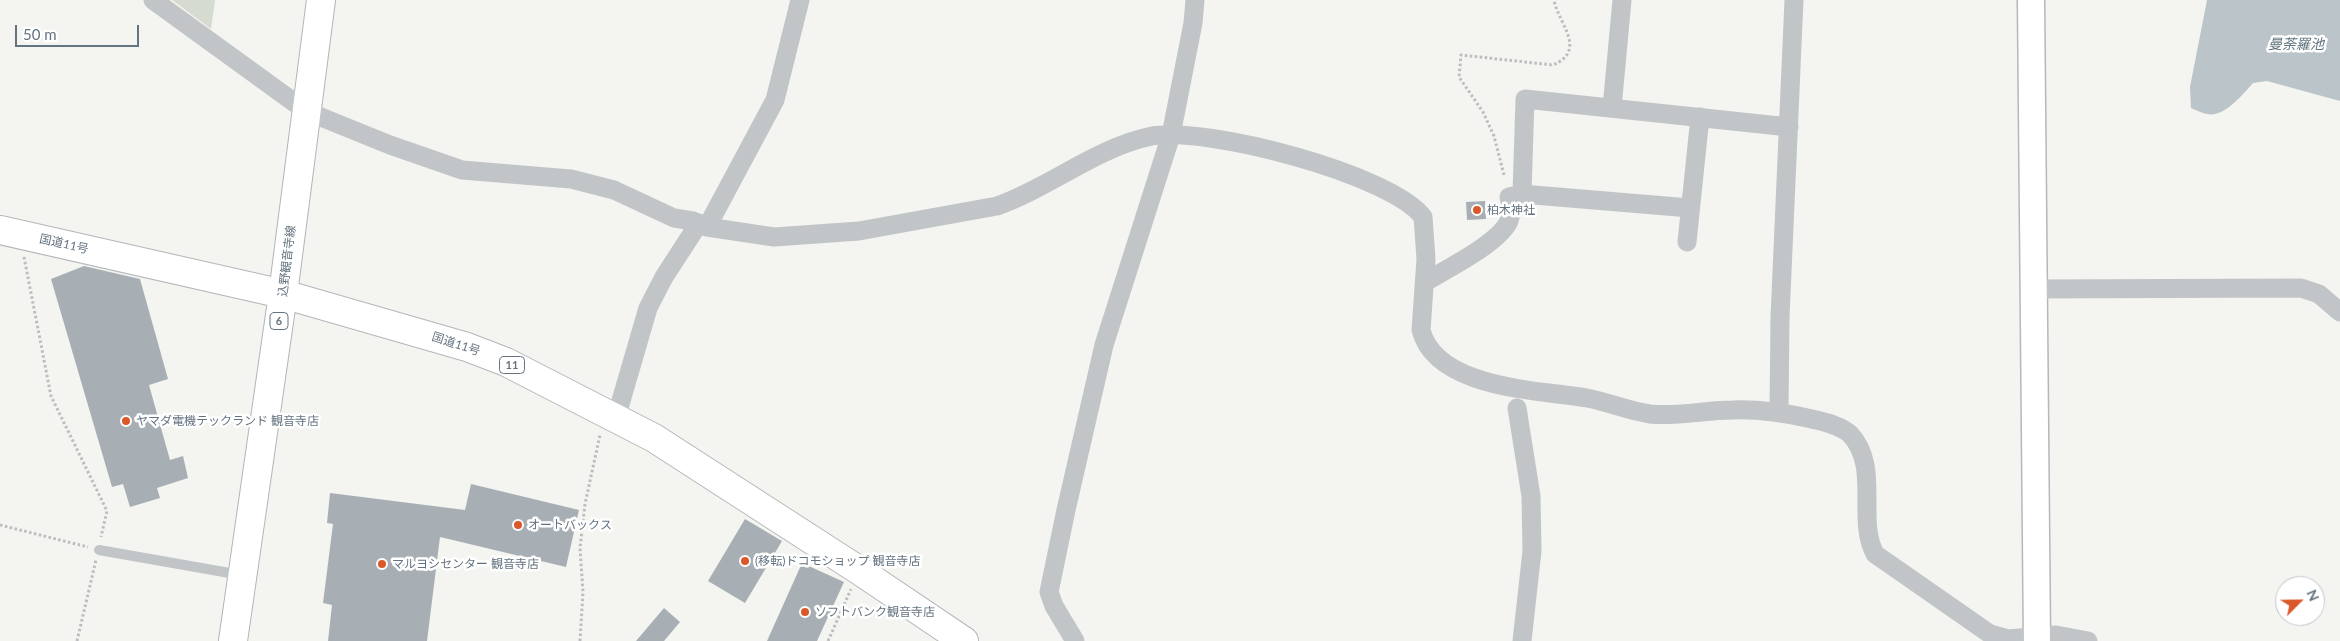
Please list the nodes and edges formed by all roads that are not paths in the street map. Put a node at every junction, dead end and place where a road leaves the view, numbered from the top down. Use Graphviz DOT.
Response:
graph roads {
  1 [pos="153,0"];
  2 [pos="321,0"];
  3 [pos="800,0"];
  4 [pos="1195,0"];
  5 [pos="1622,0"];
  6 [pos="1794,0"];
  7 [pos="2031,0"];
  8 [pos="1612,108"];
  9 [pos="306,111"];
  10 [pos="1700,117"];
  11 [pos="1788,127"];
  12 [pos="1171,135"];
  13 [pos="1516,196"];
  14 [pos="1690,208"];
  15 [pos="703,225"];
  16 [pos="10,232"];
  17 [pos="1687,242"];
  18 [pos="1425,282"];
  19 [pos="2033,290"];
  20 [pos="283,294"];
  21 [pos="2340,312"];
  22 [pos="1517,408"];
  23 [pos="1778,412"];
  24 [pos="611,415"];
  25 [pos="99,550"];
  26 [pos="242,575"];
  27 [pos="2037,639"];
  28 [pos="233,641"];
  29 [pos="964,641"];
  30 [pos="1074,641"];
  31 [pos="1522,641"];
  32 [pos="2088,641"];
  1 -- 9 [label="street"];
  2 -- 9 [label="main road, 込野観音寺線 / 6"];
  3 -- 15 [label="street"];
  4 -- 12 [label="street"];
  5 -- 8 [label="street"];
  6 -- 11 [label="street"];
  7 -- 19 [label="street"];
  8 -- 10 [label="street"];
  8 -- 13 [label="street"];
  9 -- 15 [label="street"];
  9 -- 20 [label="main road, 込野観音寺線 / 6"];
  10 -- 11 [label="street"];
  10 -- 14 [label="street"];
  11 -- 23 [label="street"];
  12 -- 15 [label="street"];
  12 -- 18 [label="street"];
  12 -- 30 [label="street"];
  13 -- 14 [label="street"];
  13 -- 18 [label="street"];
  14 -- 17 [label="street"];
  15 -- 24 [label="street"];
  16 -- 20 [label="main road, 国道11号 / 11"];
  18 -- 23 [label="street"];
  19 -- 21 [label="street"];
  19 -- 27 [label="street"];
  20 -- 24 [label="main road, 国道11号 / 11"];
  20 -- 26 [label="main road, 込野観音寺線 / 6"];
  22 -- 31 [label="street"];
  23 -- 27 [label="street"];
  24 -- 29 [label="main road, 国道11号 / 11"];
  25 -- 26 [label="lane"];
  26 -- 28 [label="main road, 込野観音寺線 / 6"];
  27 -- 32 [label="street"];
}
